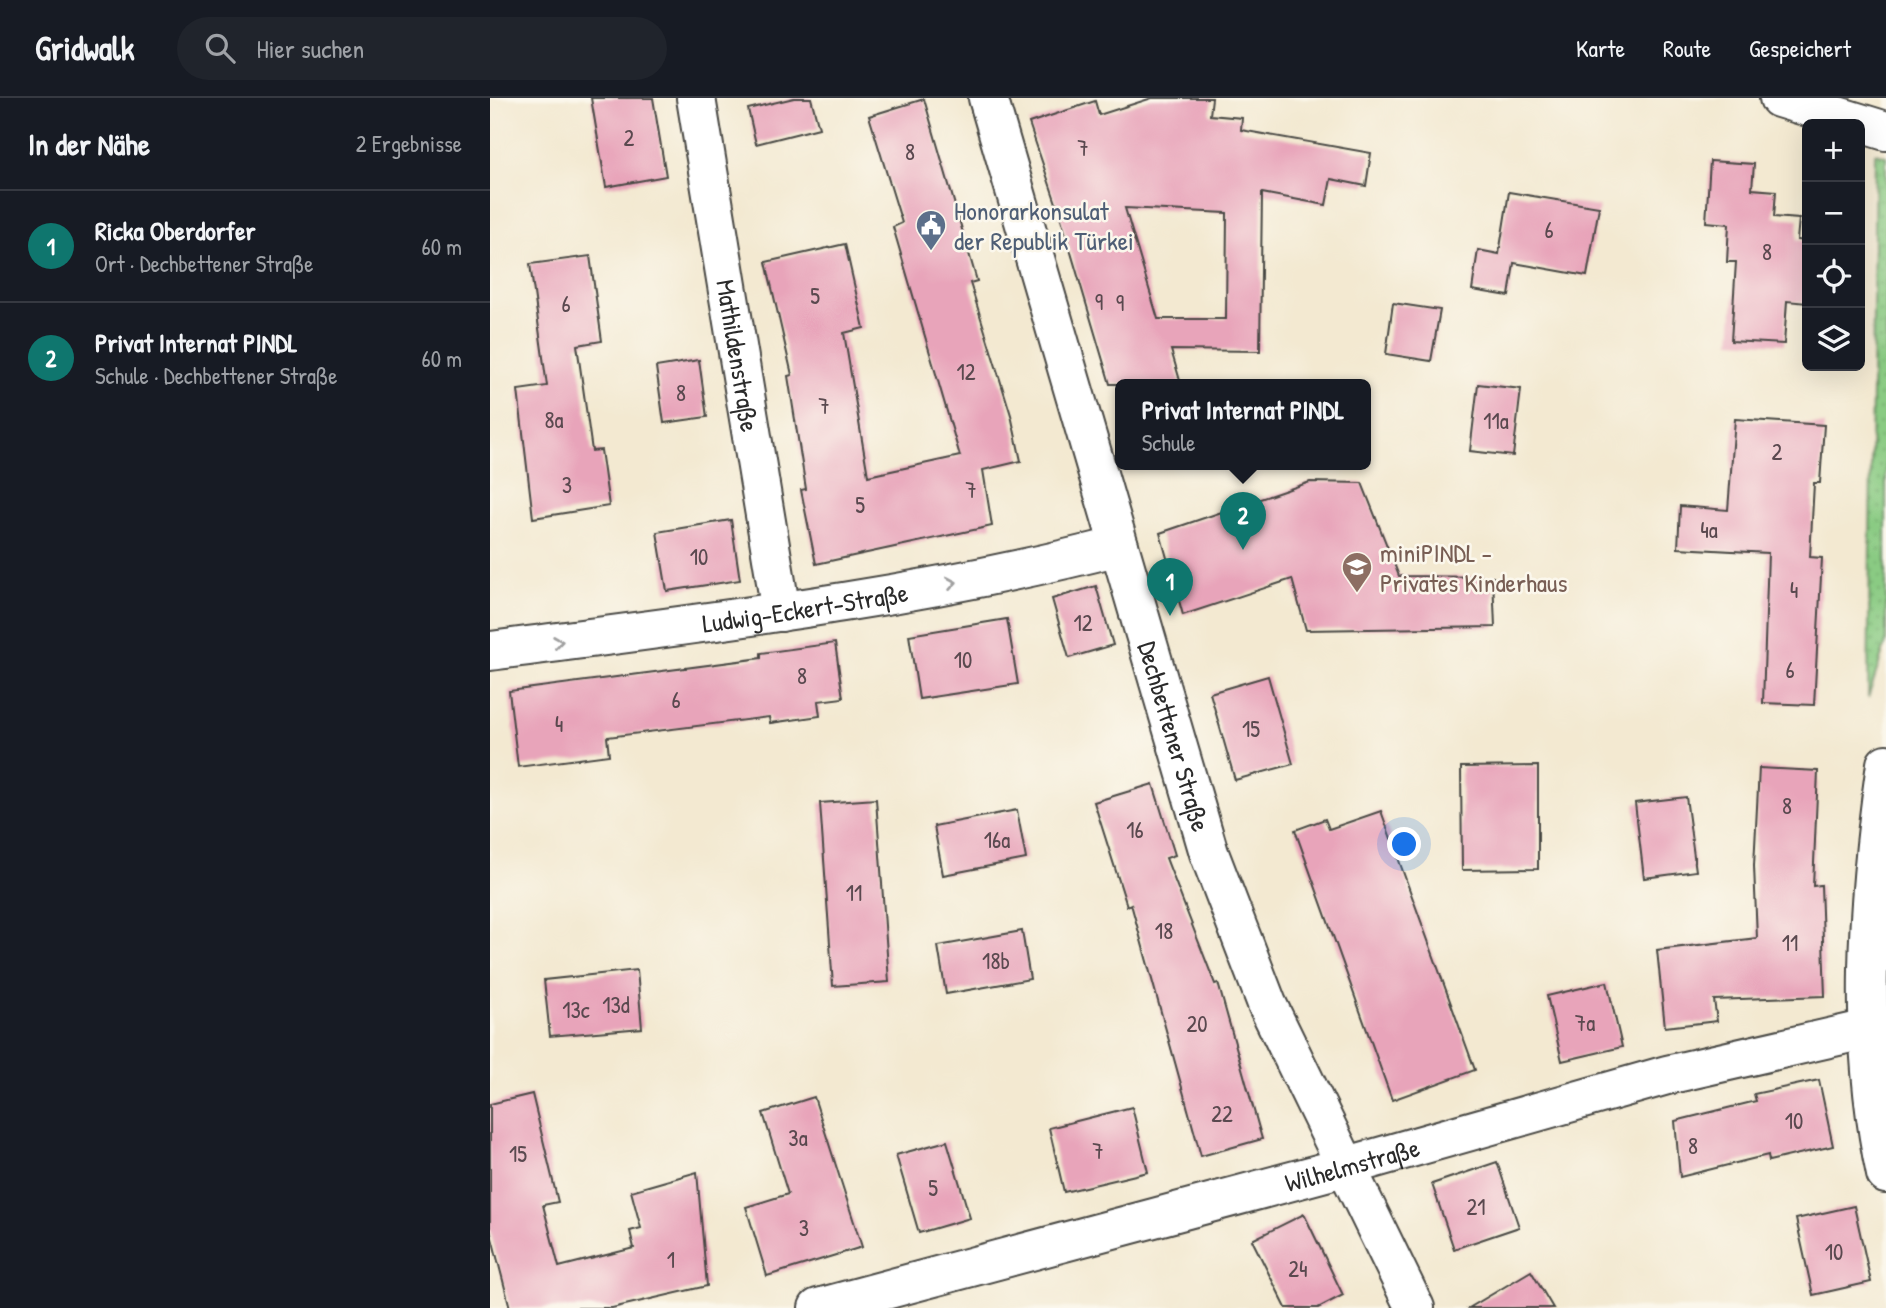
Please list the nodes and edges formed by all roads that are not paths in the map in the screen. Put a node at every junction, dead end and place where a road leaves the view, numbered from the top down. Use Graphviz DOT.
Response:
graph roads {
  1 [pos="696,98"];
  2 [pos="988,98"];
  3 [pos="1779,98"];
  4 [pos="1886,131"];
  5 [pos="1119,545"];
  6 [pos="781,612"];
  7 [pos="490,651"];
  8 [pos="1886,764"];
  9 [pos="1878,1026"];
  10 [pos="1344,1167"];
  11 [pos="1886,1174"];
  12 [pos="818,1308"];
  13 [pos="1415,1308"];
  1 -- 6 [label="street, Mathildenstraße"];
  2 -- 5 [label="street, Dechbettener Straße"];
  3 -- 4 [label="street"];
  6 -- 5 [label="street, Ludwig-Eckert-Straße, one-way"];
  5 -- 10 [label="street, Dechbettener Straße"];
  7 -- 6 [label="street, Ludwig-Eckert-Straße, one-way"];
  8 -- 9 [label="street"];
  9 -- 10 [label="street, Wilhelmstraße"];
  9 -- 11 [label="street"];
  10 -- 12 [label="street, Wilhelmstraße"];
  10 -- 13 [label="street, Dechbettener Straße"];
}
